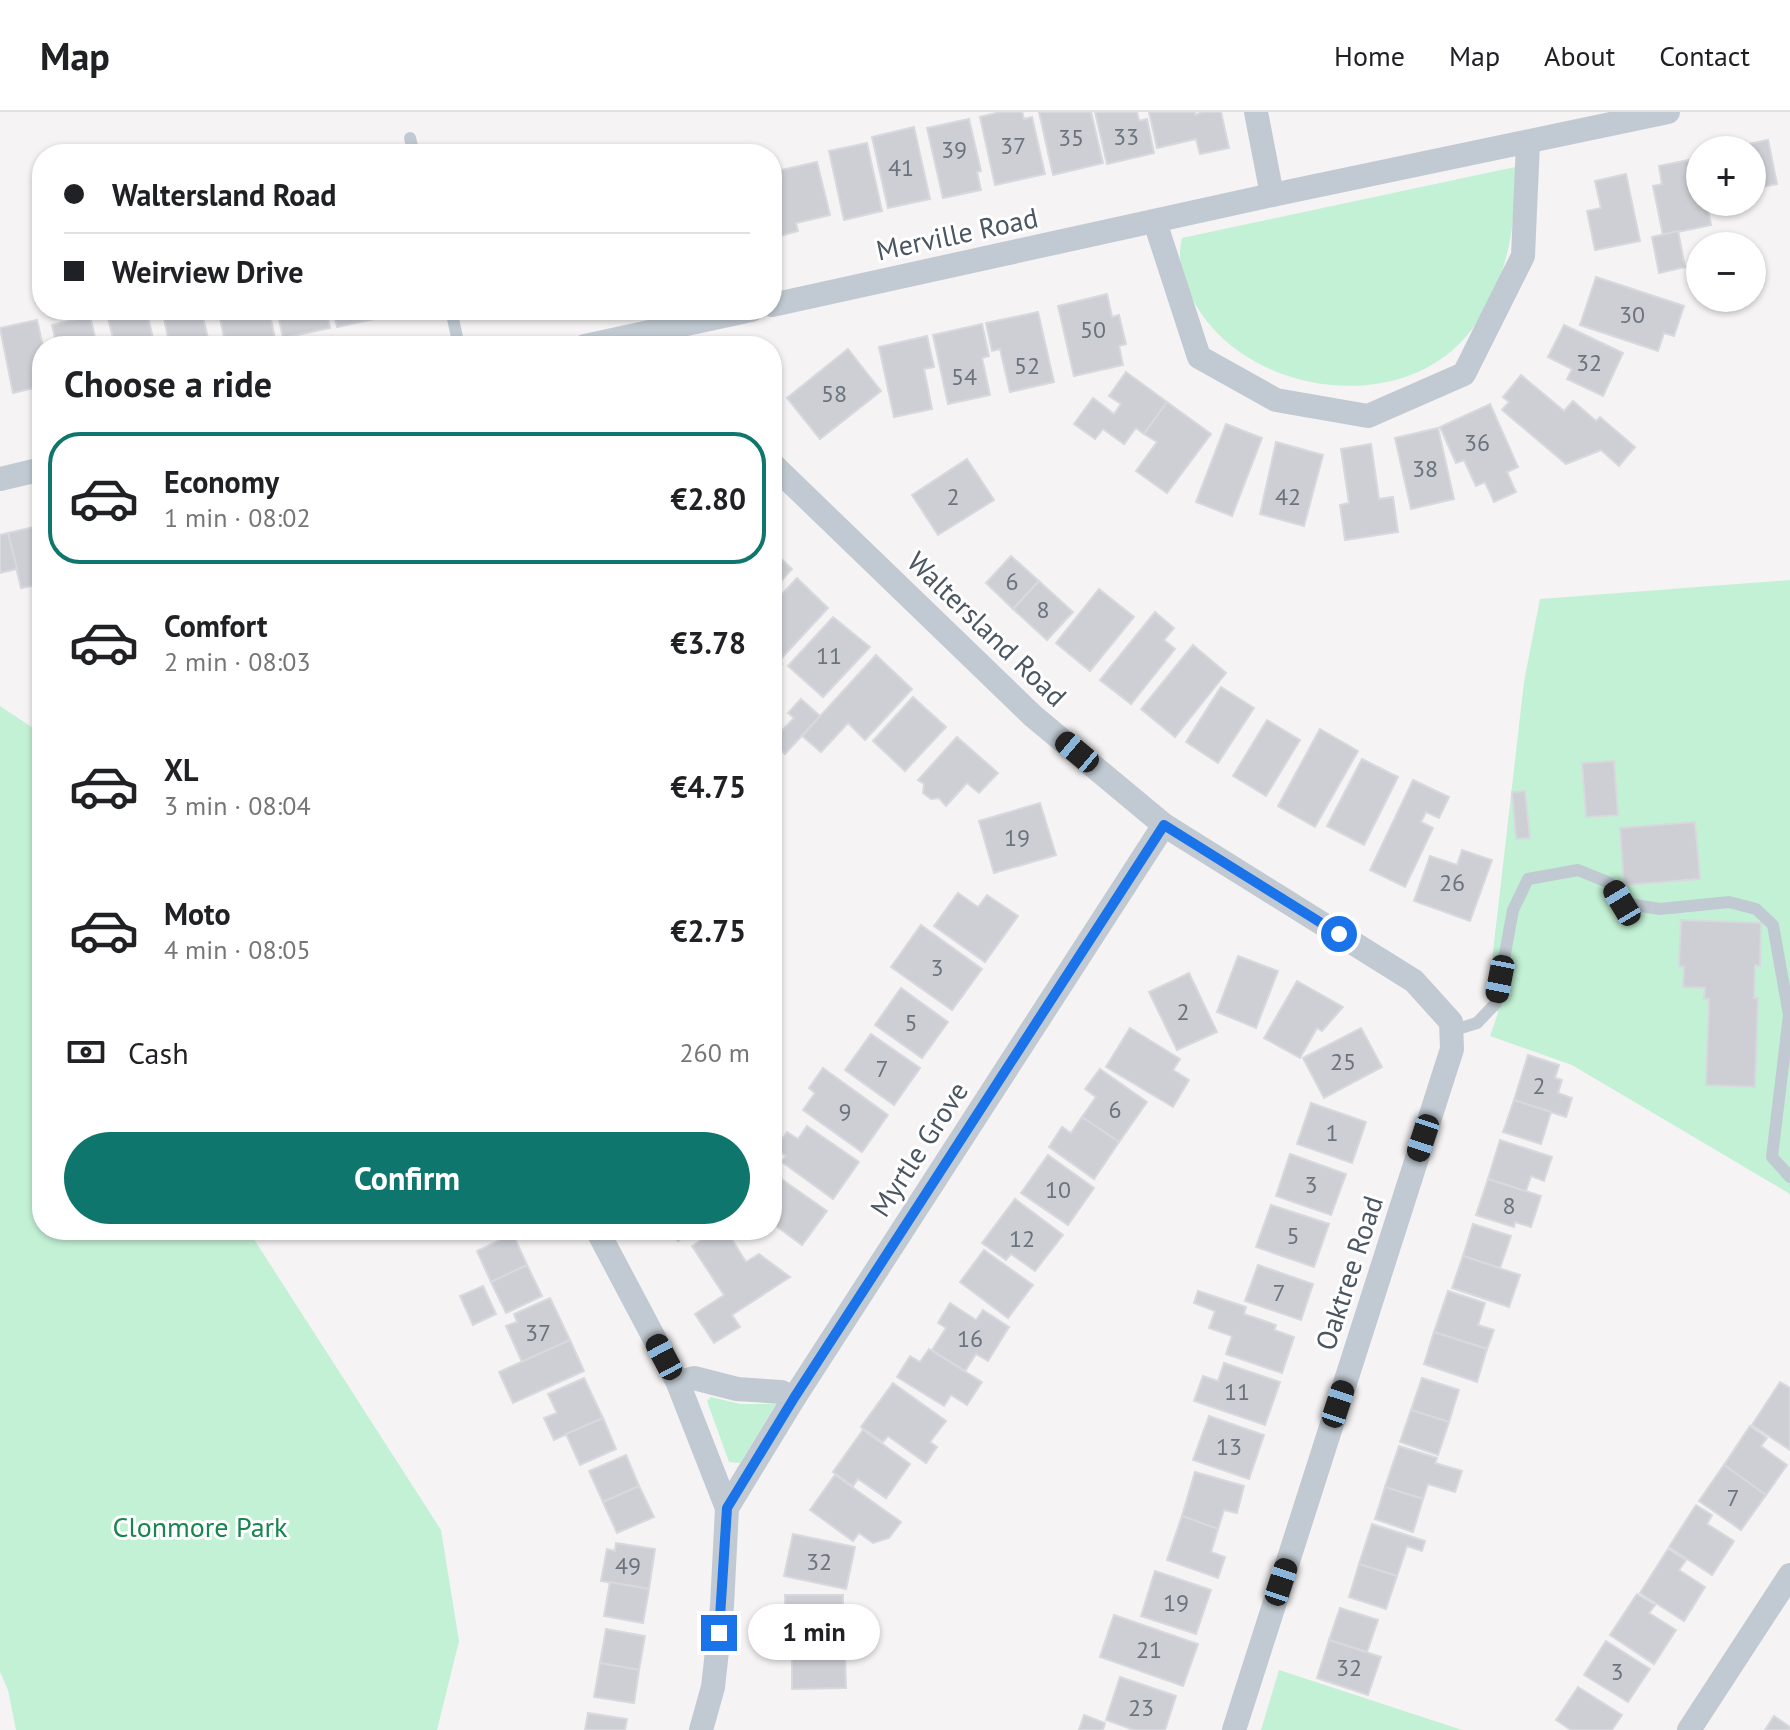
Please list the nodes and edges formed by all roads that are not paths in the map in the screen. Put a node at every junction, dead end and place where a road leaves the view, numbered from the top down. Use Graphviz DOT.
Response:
graph roads {
  1 [pos="1256,112"];
  2 [pos="1668,112"];
  3 [pos="410,138"];
  4 [pos="1528,143"];
  5 [pos="412,144"];
  6 [pos="1272,195"];
  7 [pos="1155,222"];
  8 [pos="782,303"];
  9 [pos="725,320"];
  10 [pos="684,336"];
  11 [pos="32,471"];
  12 [pos="782,474"];
  13 [pos="0,479"];
  14 [pos="1164,825"];
  15 [pos="1451,1031"];
  16 [pos="1790,1177"];
  17 [pos="602,1240"];
  18 [pos="678,1383"];
  19 [pos="794,1398"];
  20 [pos="727,1508"];
  21 [pos="1790,1575"];
  22 [pos="701,1730"];
  23 [pos="1234,1730"];
  24 [pos="1689,1730"];
  1 -- 6 [label="street"];
  2 -- 4 [label="street, Merville Road"];
  3 -- 5 [label="lane"];
  4 -- 6 [label="street, Merville Road"];
  4 -- 7 [label="street"];
  6 -- 7 [label="street, Merville Road"];
  7 -- 8 [label="street, Merville Road"];
  9 -- 10 [label="street"];
  11 -- 13 [label="street"];
  12 -- 14 [label="street, Waltersland Road"];
  14 -- 15 [label="street, Waltersland Road"];
  14 -- 19 [label="street, Myrtle Grove"];
  15 -- 16 [label="lane"];
  15 -- 23 [label="street, Oaktree Road"];
  17 -- 18 [label="street"];
  18 -- 19 [label="street"];
  18 -- 20 [label="street"];
  19 -- 20 [label="street, Myrtle Grove"];
  20 -- 22 [label="street"];
  21 -- 24 [label="street"];
}
